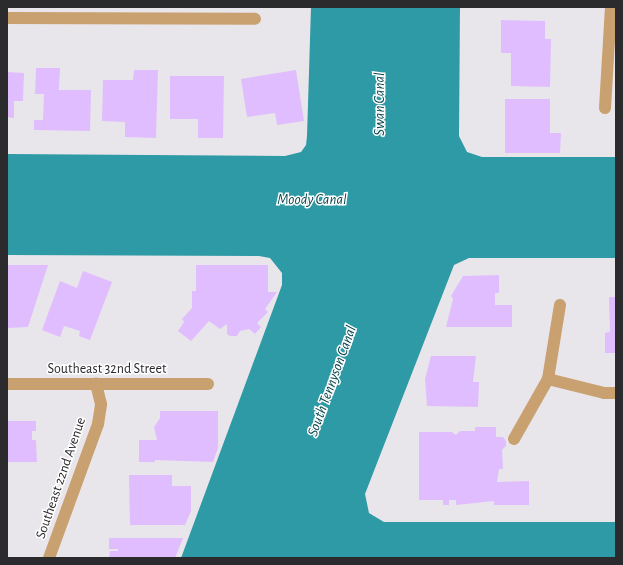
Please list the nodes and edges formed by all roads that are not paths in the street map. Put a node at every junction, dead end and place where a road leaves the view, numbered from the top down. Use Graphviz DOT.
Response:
graph roads {
  1 [pos="613,8"];
  2 [pos="186,13"];
  3 [pos="7,18"];
  4 [pos="255,19"];
  5 [pos="605,108"];
  6 [pos="560,305"];
  7 [pos="548,379"];
  8 [pos="7,384"];
  9 [pos="96,384"];
  10 [pos="208,384"];
  11 [pos="616,393"];
  12 [pos="514,439"];
  13 [pos="49,558"];
  1 -- 5 [label="street"];
  2 -- 3 [label="street"];
  2 -- 4 [label="street"];
  6 -- 7 [label="street"];
  7 -- 11 [label="street"];
  7 -- 12 [label="street"];
  8 -- 9 [label="street, Southeast 32nd Street"];
  9 -- 10 [label="street, Southeast 32nd Street"];
  9 -- 13 [label="street, Southeast 22nd Avenue"];
}
